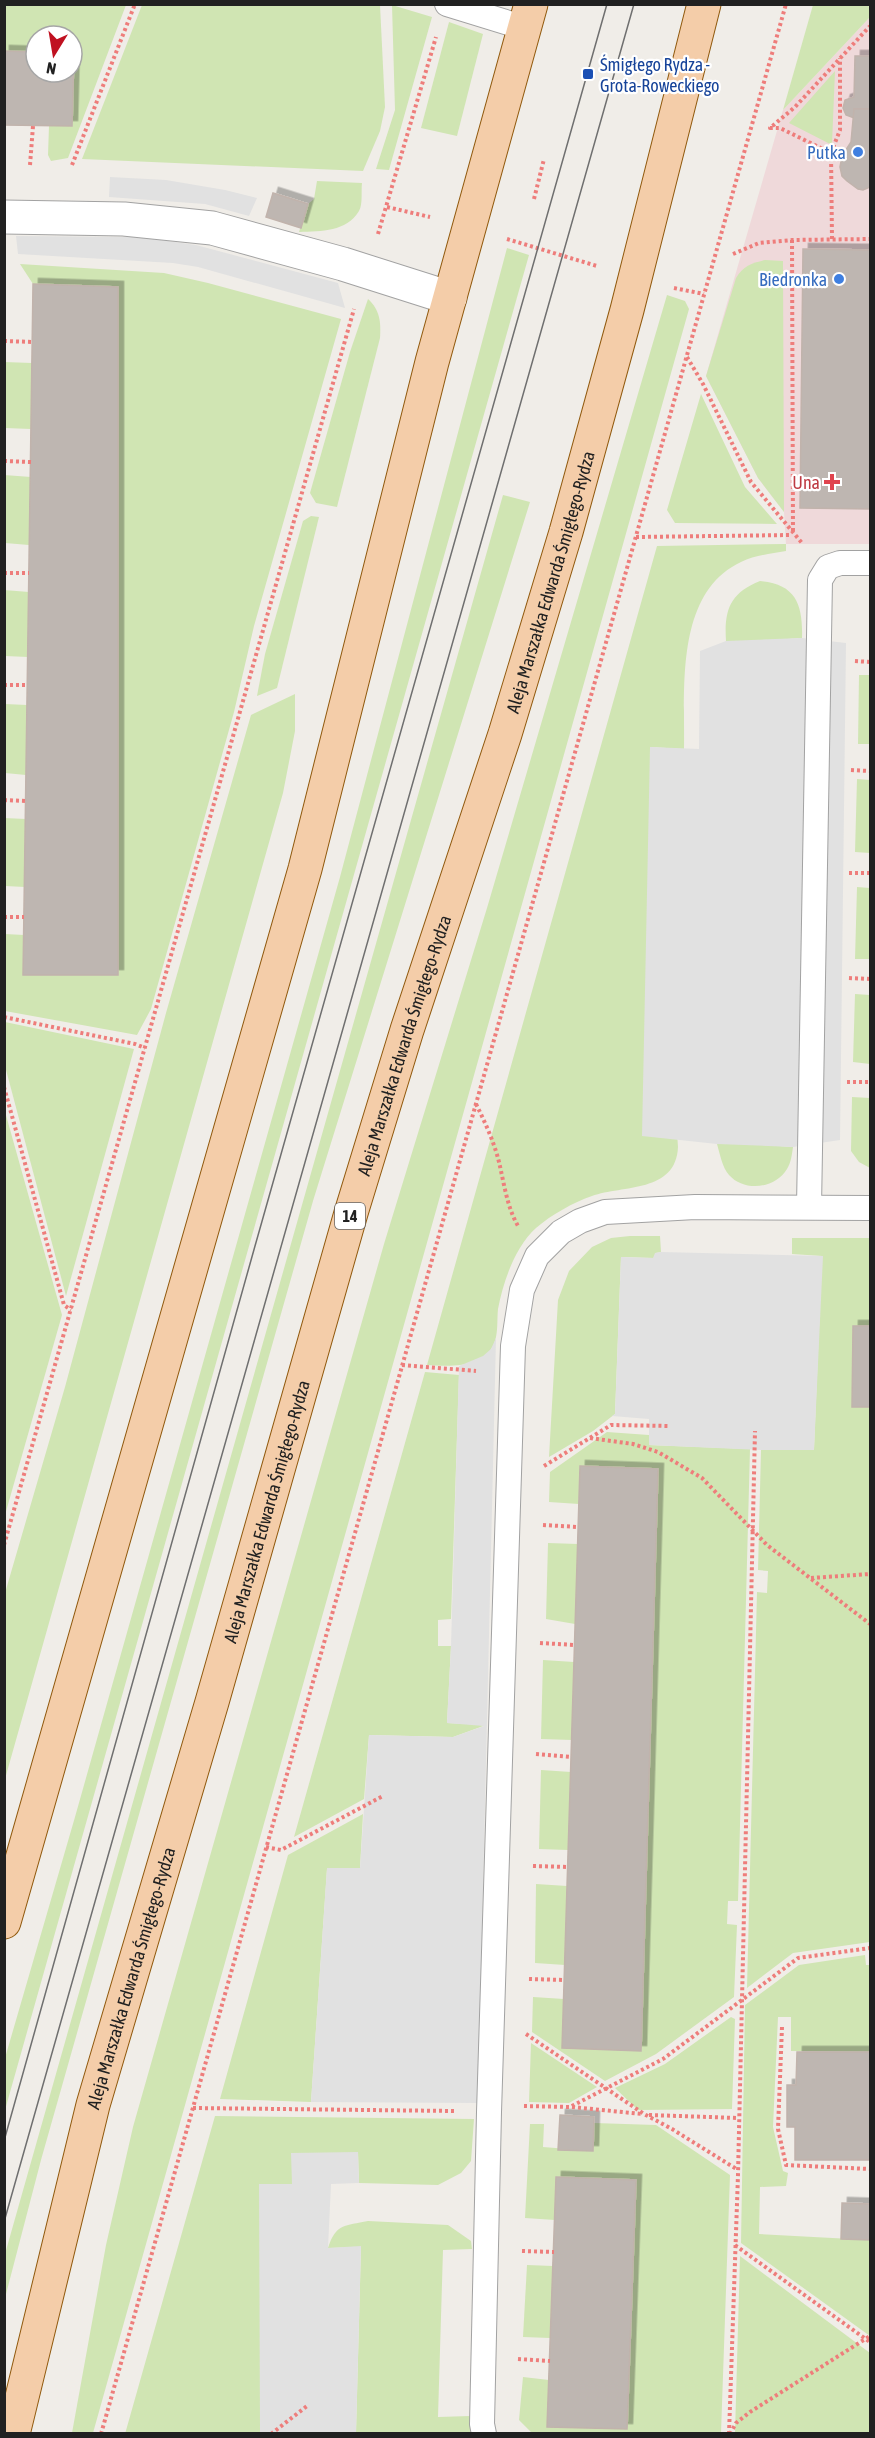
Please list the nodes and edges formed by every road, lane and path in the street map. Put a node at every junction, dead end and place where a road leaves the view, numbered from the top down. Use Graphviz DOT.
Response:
graph roads {
  1 [pos="135,4"];
  2 [pos="447,4"];
  3 [pos="704,4"];
  4 [pos="786,4"];
  5 [pos="528,16"];
  6 [pos="870,26"];
  7 [pos="438,30"];
  8 [pos="840,58"];
  9 [pos="33,126"];
  10 [pos="831,153"];
  11 [pos="544,159"];
  12 [pos="30,165"];
  13 [pos="72,165"];
  14 [pos="534,199"];
  15 [pos="4,217"];
  16 [pos="470,228"];
  17 [pos="832,239"];
  18 [pos="870,239"];
  19 [pos="792,240"];
  20 [pos="734,254"];
  21 [pos="635,277"];
  22 [pos="704,294"];
  23 [pos="450,298"];
  24 [pos="355,305"];
  25 [pos="4,342"];
  26 [pos="33,342"];
  27 [pos="687,356"];
  28 [pos="4,461"];
  29 [pos="31,462"];
  30 [pos="793,535"];
  31 [pos="636,537"];
  32 [pos="870,563"];
  33 [pos="4,573"];
  34 [pos="29,573"];
  35 [pos="845,661"];
  36 [pos="870,662"];
  37 [pos="4,684"];
  38 [pos="27,685"];
  39 [pos="844,770"];
  40 [pos="870,771"];
  41 [pos="4,800"];
  42 [pos="26,801"];
  43 [pos="843,873"];
  44 [pos="870,873"];
  45 [pos="24,916"];
  46 [pos="4,917"];
  47 [pos="842,978"];
  48 [pos="870,979"];
  49 [pos="4,1017"];
  50 [pos="145,1048"];
  51 [pos="841,1082"];
  52 [pos="870,1082"];
  53 [pos="4,1088"];
  54 [pos="476,1104"];
  55 [pos="809,1207"];
  56 [pos="870,1208"];
  57 [pos="537,1256"];
  58 [pos="71,1310"];
  59 [pos="402,1365"];
  60 [pos="513,1374"];
  61 [pos="670,1426"];
  62 [pos="755,1431"];
  63 [pos="590,1438"];
  64 [pos="541,1468"];
  65 [pos="539,1525"];
  66 [pos="578,1527"];
  67 [pos="753,1529"];
  68 [pos="4,1545"];
  69 [pos="870,1574"];
  70 [pos="810,1578"];
  71 [pos="870,1624"];
  72 [pos="536,1643"];
  73 [pos="575,1645"];
  74 [pos="532,1754"];
  75 [pos="571,1757"];
  76 [pos="383,1796"];
  77 [pos="266,1847"];
  78 [pos="529,1865"];
  79 [pos="568,1867"];
  80 [pos="4,1922"];
  81 [pos="870,1948"];
  82 [pos="525,1979"];
  83 [pos="564,1980"];
  84 [pos="741,1999"];
  85 [pos="782,2027"];
  86 [pos="523,2032"];
  87 [pos="606,2087"];
  88 [pos="570,2107"];
  89 [pos="193,2108"];
  90 [pos="489,2112"];
  91 [pos="644,2114"];
  92 [pos="738,2118"];
  93 [pos="870,2169"];
  94 [pos="738,2170"];
  95 [pos="735,2245"];
  96 [pos="515,2251"];
  97 [pos="554,2252"];
  98 [pos="870,2336"];
  99 [pos="865,2338"];
  100 [pos="870,2342"];
  101 [pos="511,2358"];
  102 [pos="550,2361"];
  103 [pos="307,2406"];
  104 [pos="13,2433"];
  105 [pos="101,2433"];
  106 [pos="271,2433"];
  107 [pos="484,2433"];
  108 [pos="729,2433"];
  1 -- 13 [label="path"];
  2 -- 5 [label="lane"];
  3 -- 21 [label="main road, Aleja Marszałka Edwarda Śmigłego-Rydza / 14"];
  4 -- 22 [label="path"];
  5 -- 16 [label="main road"];
  6 -- 8 [label="path"];
  7 -- 16 [label="path"];
  8 -- 10 [label="path"];
  8 -- 10 [label="path"];
  9 -- 12 [label="path"];
  10 -- 17 [label="path"];
  11 -- 14 [label="path"];
  15 -- 23 [label="street"];
  16 -- 21 [label="path"];
  16 -- 23 [label="main road"];
  17 -- 18 [label="path"];
  17 -- 19 [label="path"];
  19 -- 20 [label="path"];
  19 -- 30 [label="path"];
  21 -- 22 [label="path"];
  21 -- 104 [label="main road, Aleja Marszałka Edwarda Śmigłego-Rydza / 14"];
  22 -- 27 [label="path"];
  23 -- 80 [label="main road"];
  24 -- 50 [label="path"];
  25 -- 26 [label="path"];
  27 -- 30 [label="path"];
  27 -- 31 [label="path"];
  28 -- 29 [label="path"];
  30 -- 31 [label="path"];
  31 -- 54 [label="path"];
  32 -- 55 [label="lane"];
  33 -- 34 [label="path"];
  35 -- 36 [label="path"];
  37 -- 38 [label="path"];
  39 -- 40 [label="path"];
  41 -- 42 [label="path"];
  43 -- 44 [label="path"];
  45 -- 46 [label="path"];
  47 -- 48 [label="path"];
  49 -- 50 [label="path"];
  50 -- 58 [label="path"];
  51 -- 52 [label="path"];
  53 -- 58 [label="path"];
  54 -- 57 [label="path"];
  54 -- 59 [label="path"];
  55 -- 56 [label="lane"];
  55 -- 57 [label="lane"];
  57 -- 60 [label="lane"];
  58 -- 68 [label="path"];
  59 -- 60 [label="path"];
  59 -- 77 [label="path"];
  60 -- 90 [label="lane"];
  61 -- 63 [label="path"];
  62 -- 67 [label="path"];
  63 -- 64 [label="path"];
  63 -- 67 [label="path"];
  65 -- 66 [label="path"];
  67 -- 70 [label="path"];
  67 -- 84 [label="path"];
  69 -- 70 [label="path"];
  70 -- 71 [label="path"];
  72 -- 73 [label="path"];
  74 -- 75 [label="path"];
  76 -- 77 [label="path"];
  77 -- 89 [label="path"];
  78 -- 79 [label="path"];
  81 -- 84 [label="path"];
  82 -- 83 [label="path"];
  84 -- 87 [label="path"];
  84 -- 92 [label="path"];
  85 -- 93 [label="path"];
  86 -- 87 [label="path"];
  87 -- 88 [label="path"];
  87 -- 91 [label="path"];
  88 -- 90 [label="path"];
  88 -- 91 [label="path"];
  89 -- 90 [label="path"];
  89 -- 105 [label="path"];
  90 -- 107 [label="lane"];
  91 -- 92 [label="path"];
  91 -- 94 [label="path"];
  92 -- 94 [label="path"];
  94 -- 95 [label="path"];
  95 -- 99 [label="path"];
  95 -- 108 [label="path"];
  96 -- 97 [label="path"];
  98 -- 99 [label="path"];
  99 -- 100 [label="path"];
  99 -- 108 [label="path"];
  101 -- 102 [label="path"];
  103 -- 106 [label="path"];
}
